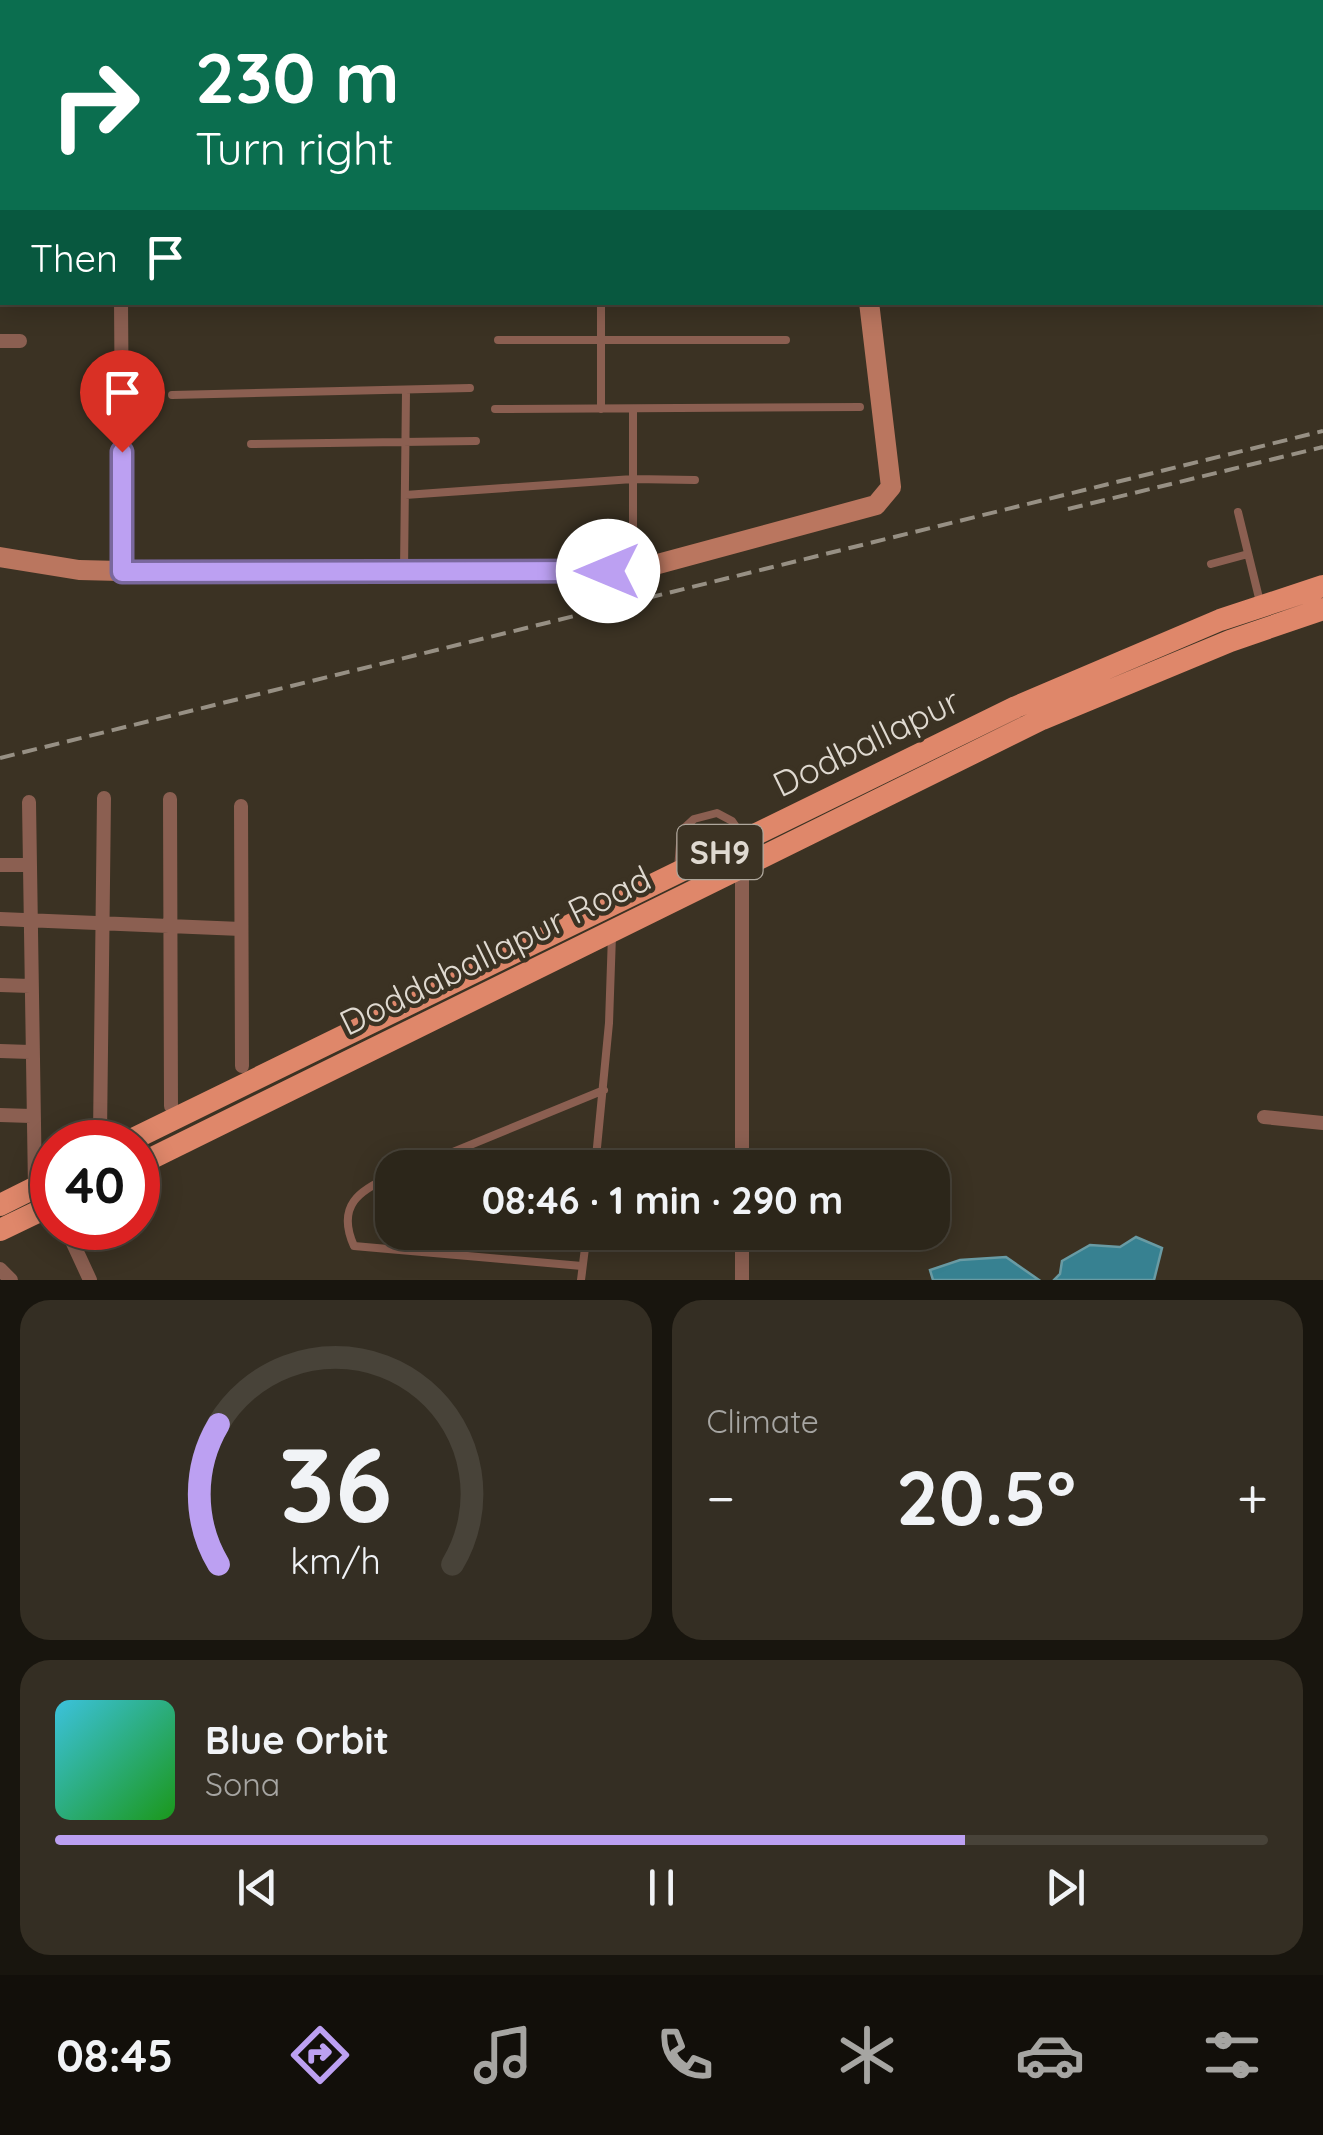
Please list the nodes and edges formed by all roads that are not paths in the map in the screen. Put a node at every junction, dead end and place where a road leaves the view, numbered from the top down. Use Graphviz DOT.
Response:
graph roads {
  1 [pos="121,305"];
  2 [pos="601,305"];
  3 [pos="870,305"];
  4 [pos="498,340"];
  5 [pos="786,340"];
  6 [pos="0,341"];
  7 [pos="20,341"];
  8 [pos="601,342"];
  9 [pos="470,388"];
  10 [pos="406,392"];
  11 [pos="172,395"];
  12 [pos="860,407"];
  13 [pos="496,409"];
  14 [pos="601,409"];
  15 [pos="633,409"];
  16 [pos="406,441"];
  17 [pos="476,441"];
  18 [pos="251,444"];
  19 [pos="633,479"];
  20 [pos="695,480"];
  21 [pos="406,494"];
  22 [pos="1238,512"];
  23 [pos="1248,554"];
  24 [pos="0,558"];
  25 [pos="1211,564"];
  26 [pos="633,568"];
  27 [pos="404,571"];
  28 [pos="122,572"];
  29 [pos="1323,586"];
  30 [pos="1260,606"];
  31 [pos="1323,609"];
  32 [pos="104,798"];
  33 [pos="170,799"];
  34 [pos="29,802"];
  35 [pos="241,806"];
  36 [pos="745,840"];
  37 [pos="0,864"];
  38 [pos="30,866"];
  39 [pos="742,866"];
  40 [pos="678,873"];
  41 [pos="0,919"];
  42 [pos="30,920"];
  43 [pos="102,923"];
  44 [pos="171,926"];
  45 [pos="242,929"];
  46 [pos="612,931"];
  47 [pos="0,985"];
  48 [pos="30,986"];
  49 [pos="0,1050"];
  50 [pos="30,1052"];
  51 [pos="242,1066"];
  52 [pos="604,1090"];
  53 [pos="171,1106"];
  54 [pos="0,1116"];
  55 [pos="31,1116"];
  56 [pos="1264,1116"];
  57 [pos="32,1120"];
  58 [pos="100,1120"];
  59 [pos="1323,1123"];
  60 [pos="160,1126"];
  61 [pos="458,1150"];
  62 [pos="597,1150"];
  63 [pos="742,1150"];
  64 [pos="160,1153"];
  65 [pos="375,1183"];
  66 [pos="30,1191"];
  67 [pos="0,1205"];
  68 [pos="30,1216"];
  69 [pos="0,1230"];
  70 [pos="375,1248"];
  71 [pos="76,1250"];
  72 [pos="400,1250"];
  73 [pos="584,1250"];
  74 [pos="742,1250"];
  75 [pos="582,1266"];
  76 [pos="0,1269"];
  77 [pos="11,1280"];
  78 [pos="90,1280"];
  79 [pos="581,1280"];
  80 [pos="742,1280"];
  1 -- 28 [label="street"];
  2 -- 8 [label="lane"];
  3 -- 26 [label="street"];
  4 -- 8 [label="lane"];
  5 -- 8 [label="lane"];
  6 -- 7 [label="street"];
  8 -- 14 [label="lane"];
  9 -- 10 [label="lane"];
  10 -- 11 [label="lane"];
  10 -- 16 [label="lane"];
  12 -- 15 [label="lane"];
  13 -- 14 [label="lane"];
  14 -- 15 [label="lane"];
  15 -- 19 [label="lane"];
  16 -- 17 [label="lane"];
  16 -- 18 [label="lane"];
  16 -- 21 [label="lane"];
  19 -- 20 [label="lane"];
  19 -- 21 [label="lane"];
  19 -- 26 [label="lane"];
  21 -- 27 [label="lane"];
  22 -- 23 [label="lane"];
  23 -- 25 [label="lane"];
  23 -- 30 [label="lane"];
  24 -- 28 [label="street"];
  26 -- 27 [label="street"];
  27 -- 28 [label="street"];
  29 -- 30 [label="main road, Dodballapur / SH9"];
  30 -- 36 [label="main road, Dodballapur / SH9"];
  31 -- 39 [label="main road, Doddaballapur Road / SH9"];
  32 -- 43 [label="street"];
  33 -- 44 [label="street"];
  34 -- 38 [label="street"];
  35 -- 45 [label="street"];
  36 -- 40 [label="main road, Dodballapur / SH9"];
  36 -- 40 [label="lane"];
  37 -- 38 [label="street"];
  38 -- 42 [label="street"];
  39 -- 46 [label="main road, Doddaballapur Road / SH9"];
  39 -- 63 [label="street"];
  40 -- 60 [label="main road, Dodballapur / SH9"];
  41 -- 42 [label="street"];
  42 -- 43 [label="street"];
  42 -- 48 [label="street"];
  43 -- 44 [label="street"];
  43 -- 58 [label="street"];
  44 -- 45 [label="street"];
  44 -- 53 [label="street"];
  45 -- 51 [label="street"];
  46 -- 52 [label="lane"];
  46 -- 64 [label="main road, Doddaballapur Road / SH9"];
  47 -- 48 [label="street"];
  48 -- 50 [label="street"];
  49 -- 50 [label="street"];
  50 -- 55 [label="street"];
  52 -- 61 [label="lane"];
  52 -- 62 [label="lane"];
  54 -- 55 [label="street"];
  55 -- 57 [label="street"];
  56 -- 59 [label="street"];
  65 -- 70 [label="lane"];
  66 -- 67 [label="main road"];
  68 -- 69 [label="main road"];
  71 -- 78 [label="street"];
  72 -- 75 [label="lane"];
  73 -- 75 [label="lane"];
  74 -- 80 [label="street"];
  75 -- 79 [label="lane"];
  76 -- 77 [label="street"];
}
